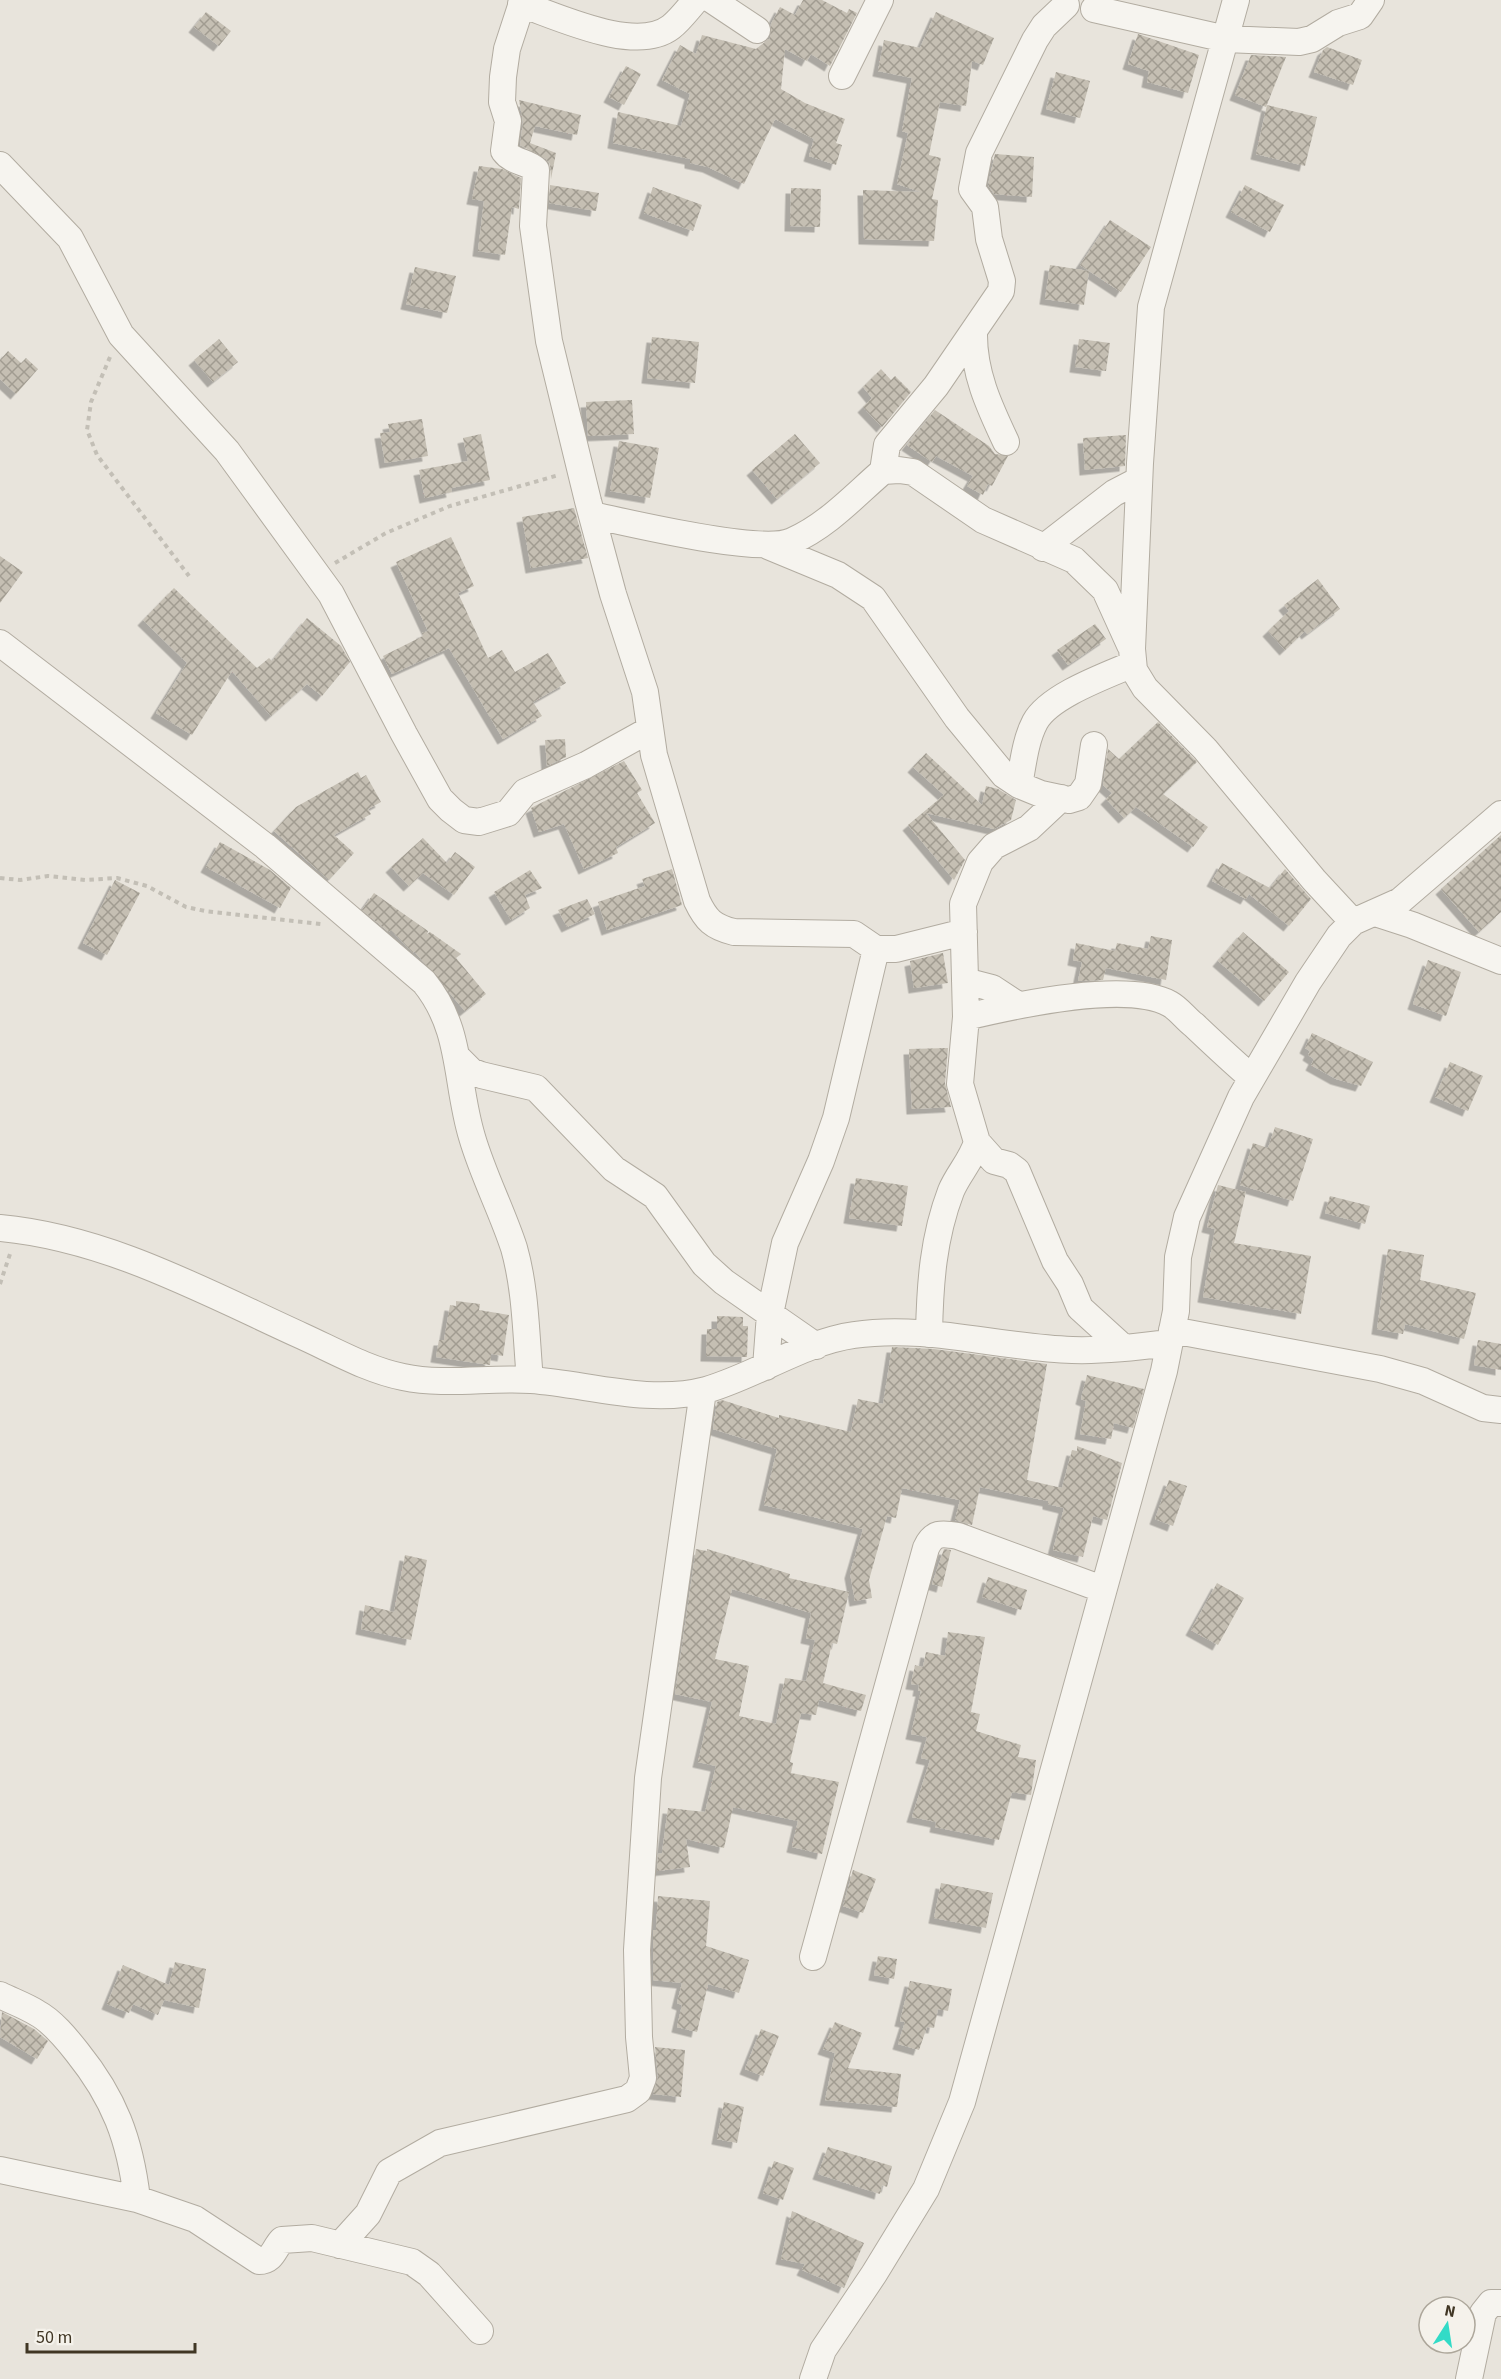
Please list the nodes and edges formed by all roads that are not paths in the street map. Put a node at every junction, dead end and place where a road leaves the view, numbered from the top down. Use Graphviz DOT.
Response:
graph roads {
  1 [pos="696,0"];
  2 [pos="712,0"];
  3 [pos="880,0"];
  4 [pos="1236,0"];
  5 [pos="1371,0"];
  6 [pos="522,2"];
  7 [pos="1057,3"];
  8 [pos="1101,4"];
  9 [pos="757,30"];
  10 [pos="1226,39"];
  11 [pos="842,76"];
  12 [pos="0,165"];
  13 [pos="974,331"];
  14 [pos="1006,442"];
  15 [pos="883,471"];
  16 [pos="1139,480"];
  17 [pos="592,514"];
  18 [pos="765,544"];
  19 [pos="1043,548"];
  20 [pos="5,650"];
  21 [pos="1132,657"];
  22 [pos="649,730"];
  23 [pos="1094,745"];
  24 [pos="1019,785"];
  25 [pos="1060,798"];
  26 [pos="1501,814"];
  27 [pos="1364,917"];
  28 [pos="964,932"];
  29 [pos="876,949"];
  30 [pos="1501,961"];
  31 [pos="965,981"];
  32 [pos="1018,1005"];
  33 [pos="966,1017"];
  34 [pos="458,1058"];
  35 [pos="1252,1078"];
  36 [pos="978,1142"];
  37 [pos="9,1229"];
  38 [pos="770,1314"];
  39 [pos="929,1334"];
  40 [pos="1170,1336"];
  41 [pos="816,1346"];
  42 [pos="1124,1348"];
  43 [pos="766,1367"];
  44 [pos="530,1380"];
  45 [pos="703,1391"];
  46 [pos="1501,1410"];
  47 [pos="1102,1589"];
  48 [pos="813,1957"];
  49 [pos="0,1995"];
  50 [pos="0,2170"];
  51 [pos="137,2199"];
  52 [pos="340,2245"];
  53 [pos="1501,2303"];
  54 [pos="480,2331"];
  55 [pos="813,2379"];
  56 [pos="1468,2379"];
  1 -- 6 [label="street"];
  2 -- 9 [label="street"];
  3 -- 11 [label="street"];
  4 -- 10 [label="street"];
  5 -- 10 [label="street"];
  6 -- 17 [label="street"];
  7 -- 8 [label="street"];
  7 -- 13 [label="street"];
  8 -- 10 [label="street"];
  10 -- 16 [label="street"];
  12 -- 22 [label="street"];
  13 -- 14 [label="street"];
  13 -- 15 [label="street"];
  15 -- 18 [label="street"];
  15 -- 19 [label="street"];
  16 -- 19 [label="street"];
  16 -- 21 [label="street"];
  17 -- 18 [label="street"];
  17 -- 22 [label="street"];
  18 -- 24 [label="street"];
  19 -- 21 [label="street"];
  20 -- 34 [label="street"];
  21 -- 24 [label="street"];
  21 -- 27 [label="street"];
  22 -- 29 [label="street"];
  23 -- 25 [label="street"];
  24 -- 25 [label="street"];
  25 -- 28 [label="street"];
  26 -- 27 [label="street"];
  27 -- 30 [label="street"];
  27 -- 35 [label="street"];
  28 -- 29 [label="street"];
  28 -- 31 [label="street"];
  29 -- 38 [label="street"];
  31 -- 32 [label="street"];
  31 -- 33 [label="street"];
  32 -- 33 [label="street"];
  32 -- 35 [label="street"];
  33 -- 36 [label="street"];
  34 -- 38 [label="street"];
  34 -- 44 [label="street"];
  35 -- 40 [label="street"];
  36 -- 39 [label="street"];
  36 -- 42 [label="street"];
  37 -- 44 [label="street"];
  38 -- 41 [label="street"];
  38 -- 43 [label="street"];
  39 -- 41 [label="street"];
  39 -- 42 [label="street"];
  40 -- 42 [label="street"];
  40 -- 46 [label="street"];
  40 -- 47 [label="street"];
  41 -- 43 [label="street"];
  43 -- 45 [label="street"];
  44 -- 45 [label="street"];
  45 -- 52 [label="street"];
  47 -- 48 [label="street"];
  47 -- 55 [label="street"];
  49 -- 51 [label="street"];
  50 -- 51 [label="street"];
  51 -- 52 [label="street"];
  52 -- 54 [label="street"];
  53 -- 56 [label="street"];
}
